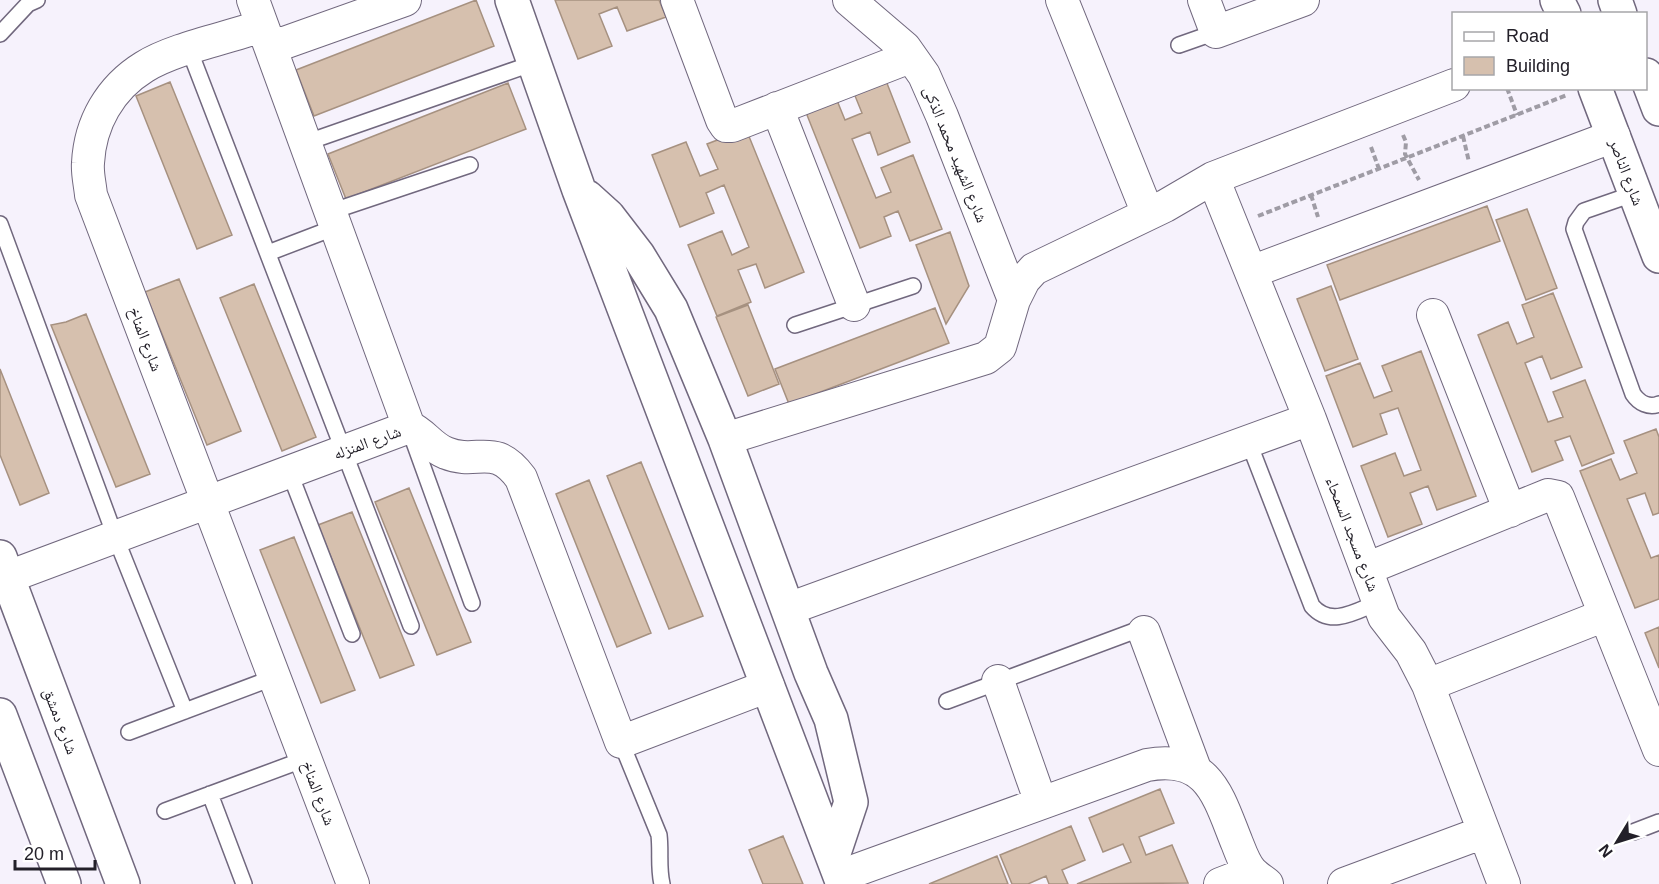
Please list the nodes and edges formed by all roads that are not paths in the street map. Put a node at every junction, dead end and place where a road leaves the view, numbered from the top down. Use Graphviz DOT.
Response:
graph roads {
  1 [pos="37,0"];
  2 [pos="253,0"];
  3 [pos="405,0"];
  4 [pos="512,0"];
  5 [pos="678,0"];
  6 [pos="1062,0"];
  7 [pos="1204,0"];
  8 [pos="1303,0"];
  9 [pos="857,2"];
  10 [pos="1216,32"];
  11 [pos="265,33"];
  12 [pos="0,34"];
  13 [pos="1179,45"];
  14 [pos="189,49"];
  15 [pos="910,57"];
  16 [pos="534,63"];
  17 [pos="1647,78"];
  18 [pos="1452,86"];
  19 [pos="1584,90"];
  20 [pos="777,108"];
  21 [pos="1659,108"];
  22 [pos="1614,136"];
  23 [pos="305,143"];
  24 [pos="470,165"];
  25 [pos="1213,178"];
  26 [pos="579,190"];
  27 [pos="1635,193"];
  28 [pos="1148,214"];
  29 [pos="333,220"];
  30 [pos="0,224"];
  31 [pos="268,253"];
  32 [pos="1659,256"];
  33 [pos="1251,272"];
  34 [pos="912,286"];
  35 [pos="1014,300"];
  36 [pos="854,305"];
  37 [pos="1433,315"];
  38 [pos="795,325"];
  39 [pos="1659,404"];
  40 [pos="1310,419"];
  41 [pos="409,427"];
  42 [pos="725,439"];
  43 [pos="1249,443"];
  44 [pos="344,451"];
  45 [pos="289,471"];
  46 [pos="208,501"];
  47 [pos="1510,511"];
  48 [pos="116,536"];
  49 [pos="1366,569"];
  50 [pos="2,572"];
  51 [pos="1379,602"];
  52 [pos="472,603"];
  53 [pos="788,609"];
  54 [pos="1605,615"];
  55 [pos="411,626"];
  56 [pos="1144,632"];
  57 [pos="352,634"];
  58 [pos="274,677"];
  59 [pos="998,681"];
  60 [pos="1428,685"];
  61 [pos="768,686"];
  62 [pos="947,701"];
  63 [pos="185,711"];
  64 [pos="0,715"];
  65 [pos="129,732"];
  66 [pos="621,742"];
  67 [pos="1659,750"];
  68 [pos="305,759"];
  69 [pos="1195,769"];
  70 [pos="210,794"];
  71 [pos="1041,803"];
  72 [pos="165,811"];
  73 [pos="1659,822"];
  74 [pos="1484,832"];
  75 [pos="1633,832"];
  76 [pos="839,872"];
  77 [pos="1259,878"];
  78 [pos="64,884"];
  79 [pos="123,884"];
  80 [pos="244,884"];
  81 [pos="353,884"];
  82 [pos="662,884"];
  83 [pos="1220,884"];
  84 [pos="1344,884"];
  85 [pos="1504,884"];
  1 -- 12 [label="lane"];
  2 -- 11 [label="street"];
  3 -- 11 [label="street, شارع المناخ"];
  4 -- 16 [label="street"];
  5 -- 20 [label="street"];
  6 -- 28 [label="street"];
  7 -- 10 [label="street"];
  8 -- 10 [label="street"];
  9 -- 15 [label="street, شارع الشهيد محمد الذكى"];
  10 -- 13 [label="lane"];
  11 -- 14 [label="street, شارع المناخ"];
  11 -- 23 [label="street"];
  14 -- 31 [label="lane"];
  14 -- 46 [label="street, شارع المناخ"];
  15 -- 20 [label="street"];
  15 -- 35 [label="street, شارع الشهيد محمد الذكى"];
  16 -- 23 [label="lane"];
  16 -- 26 [label="street"];
  17 -- 21 [label="street"];
  18 -- 25 [label="street"];
  19 -- 22 [label="street, شارع الناصر"];
  20 -- 36 [label="street"];
  22 -- 27 [label="street, شارع الناصر"];
  22 -- 33 [label="street"];
  23 -- 29 [label="street"];
  24 -- 29 [label="lane"];
  25 -- 28 [label="street"];
  25 -- 33 [label="street, شارع مسجد السمحاء"];
  26 -- 42 [label="street"];
  26 -- 61 [label="street"];
  27 -- 32 [label="street, شارع الناصر"];
  27 -- 39 [label="lane"];
  28 -- 35 [label="street"];
  29 -- 31 [label="lane"];
  29 -- 41 [label="street"];
  30 -- 48 [label="lane"];
  31 -- 44 [label="lane"];
  33 -- 40 [label="street, شارع مسجد السمحاء"];
  34 -- 36 [label="lane"];
  35 -- 42 [label="street"];
  36 -- 38 [label="lane"];
  37 -- 47 [label="street"];
  40 -- 43 [label="street"];
  40 -- 49 [label="street, شارع مسجد السمحاء"];
  41 -- 44 [label="street, شارع المنزله"];
  41 -- 52 [label="lane"];
  41 -- 66 [label="street, شارع المنزله"];
  42 -- 53 [label="street"];
  43 -- 51 [label="lane"];
  43 -- 53 [label="street"];
  44 -- 45 [label="street, شارع المنزله"];
  44 -- 55 [label="lane"];
  45 -- 46 [label="street, شارع المنزله"];
  45 -- 57 [label="lane"];
  46 -- 48 [label="street, شارع المنزله"];
  46 -- 58 [label="street, شارع المناخ"];
  47 -- 49 [label="street"];
  47 -- 54 [label="street"];
  48 -- 50 [label="street, شارع المنزله"];
  48 -- 63 [label="lane"];
  49 -- 51 [label="street, شارع مسجد السمحاء"];
  50 -- 79 [label="street, شارع دمشق"];
  51 -- 60 [label="street, شارع مسجد السمحاء"];
  53 -- 76 [label="street"];
  54 -- 60 [label="street"];
  54 -- 67 [label="street"];
  56 -- 59 [label="lane"];
  56 -- 69 [label="street"];
  58 -- 63 [label="lane"];
  58 -- 68 [label="street, شارع المناخ"];
  59 -- 62 [label="lane"];
  59 -- 71 [label="street"];
  60 -- 74 [label="street, شارع مسجد السمحاء"];
  61 -- 66 [label="street"];
  61 -- 76 [label="street"];
  63 -- 65 [label="lane"];
  64 -- 78 [label="street"];
  66 -- 82 [label="lane, شارع المنزله"];
  68 -- 70 [label="lane"];
  68 -- 81 [label="street, شارع المناخ"];
  69 -- 71 [label="street"];
  69 -- 77 [label="street"];
  70 -- 72 [label="lane"];
  70 -- 80 [label="lane"];
  71 -- 76 [label="street"];
  73 -- 75 [label="lane"];
  74 -- 84 [label="street"];
  74 -- 85 [label="street, شارع مسجد السمحاء"];
  77 -- 83 [label="street"];
}
